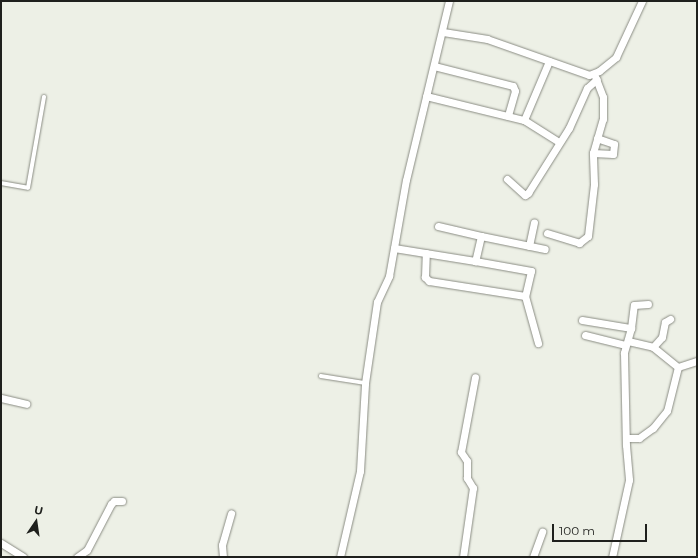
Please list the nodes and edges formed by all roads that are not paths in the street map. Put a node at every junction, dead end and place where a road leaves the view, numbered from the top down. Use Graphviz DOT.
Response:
graph roads {
  1 [pos="449,1"];
  2 [pos="642,1"];
  3 [pos="442,32"];
  4 [pos="549,61"];
  5 [pos="434,66"];
  6 [pos="595,76"];
  7 [pos="426,96"];
  8 [pos="44,97"];
  9 [pos="508,116"];
  10 [pos="524,120"];
  11 [pos="597,138"];
  12 [pos="560,142"];
  13 [pos="593,153"];
  14 [pos="507,180"];
  15 [pos="1,182"];
  16 [pos="534,223"];
  17 [pos="438,226"];
  18 [pos="547,233"];
  19 [pos="481,236"];
  20 [pos="529,246"];
  21 [pos="394,248"];
  22 [pos="545,249"];
  23 [pos="426,253"];
  24 [pos="475,261"];
  25 [pos="525,296"];
  26 [pos="648,304"];
  27 [pos="670,319"];
  28 [pos="582,320"];
  29 [pos="631,328"];
  30 [pos="585,335"];
  31 [pos="538,343"];
  32 [pos="626,343"];
  33 [pos="653,347"];
  34 [pos="697,362"];
  35 [pos="678,367"];
  36 [pos="321,376"];
  37 [pos="475,377"];
  38 [pos="365,383"];
  39 [pos="1,398"];
  40 [pos="26,404"];
  41 [pos="626,438"];
  42 [pos="122,501"];
  43 [pos="231,513"];
  44 [pos="542,532"];
  45 [pos="1,543"];
  46 [pos="23,557"];
  47 [pos="77,557"];
  48 [pos="223,557"];
  49 [pos="340,557"];
  50 [pos="463,557"];
  51 [pos="533,557"];
  52 [pos="612,557"];
  1 -- 3 [label="street"];
  2 -- 6 [label="street"];
  3 -- 4 [label="street"];
  3 -- 5 [label="street"];
  4 -- 6 [label="street"];
  4 -- 10 [label="street"];
  5 -- 7 [label="street"];
  5 -- 9 [label="street"];
  6 -- 11 [label="street"];
  6 -- 12 [label="street"];
  7 -- 9 [label="street"];
  7 -- 21 [label="street"];
  8 -- 15 [label="lane"];
  9 -- 10 [label="street"];
  10 -- 12 [label="street"];
  11 -- 13 [label="street"];
  11 -- 13 [label="street"];
  12 -- 14 [label="street"];
  13 -- 18 [label="street"];
  16 -- 20 [label="street"];
  17 -- 19 [label="street"];
  19 -- 20 [label="street"];
  19 -- 24 [label="street"];
  20 -- 22 [label="street"];
  21 -- 23 [label="street"];
  21 -- 38 [label="street"];
  23 -- 24 [label="street"];
  23 -- 25 [label="street"];
  24 -- 25 [label="street"];
  25 -- 31 [label="street"];
  26 -- 29 [label="street"];
  27 -- 33 [label="street"];
  28 -- 29 [label="street"];
  29 -- 32 [label="street"];
  30 -- 32 [label="street"];
  32 -- 33 [label="street"];
  32 -- 41 [label="street"];
  33 -- 35 [label="street"];
  34 -- 35 [label="street"];
  35 -- 41 [label="street"];
  36 -- 38 [label="lane"];
  37 -- 50 [label="street"];
  38 -- 49 [label="street"];
  39 -- 40 [label="street"];
  41 -- 52 [label="street"];
  42 -- 47 [label="street"];
  43 -- 48 [label="street"];
  44 -- 51 [label="street"];
  45 -- 46 [label="street"];
}
